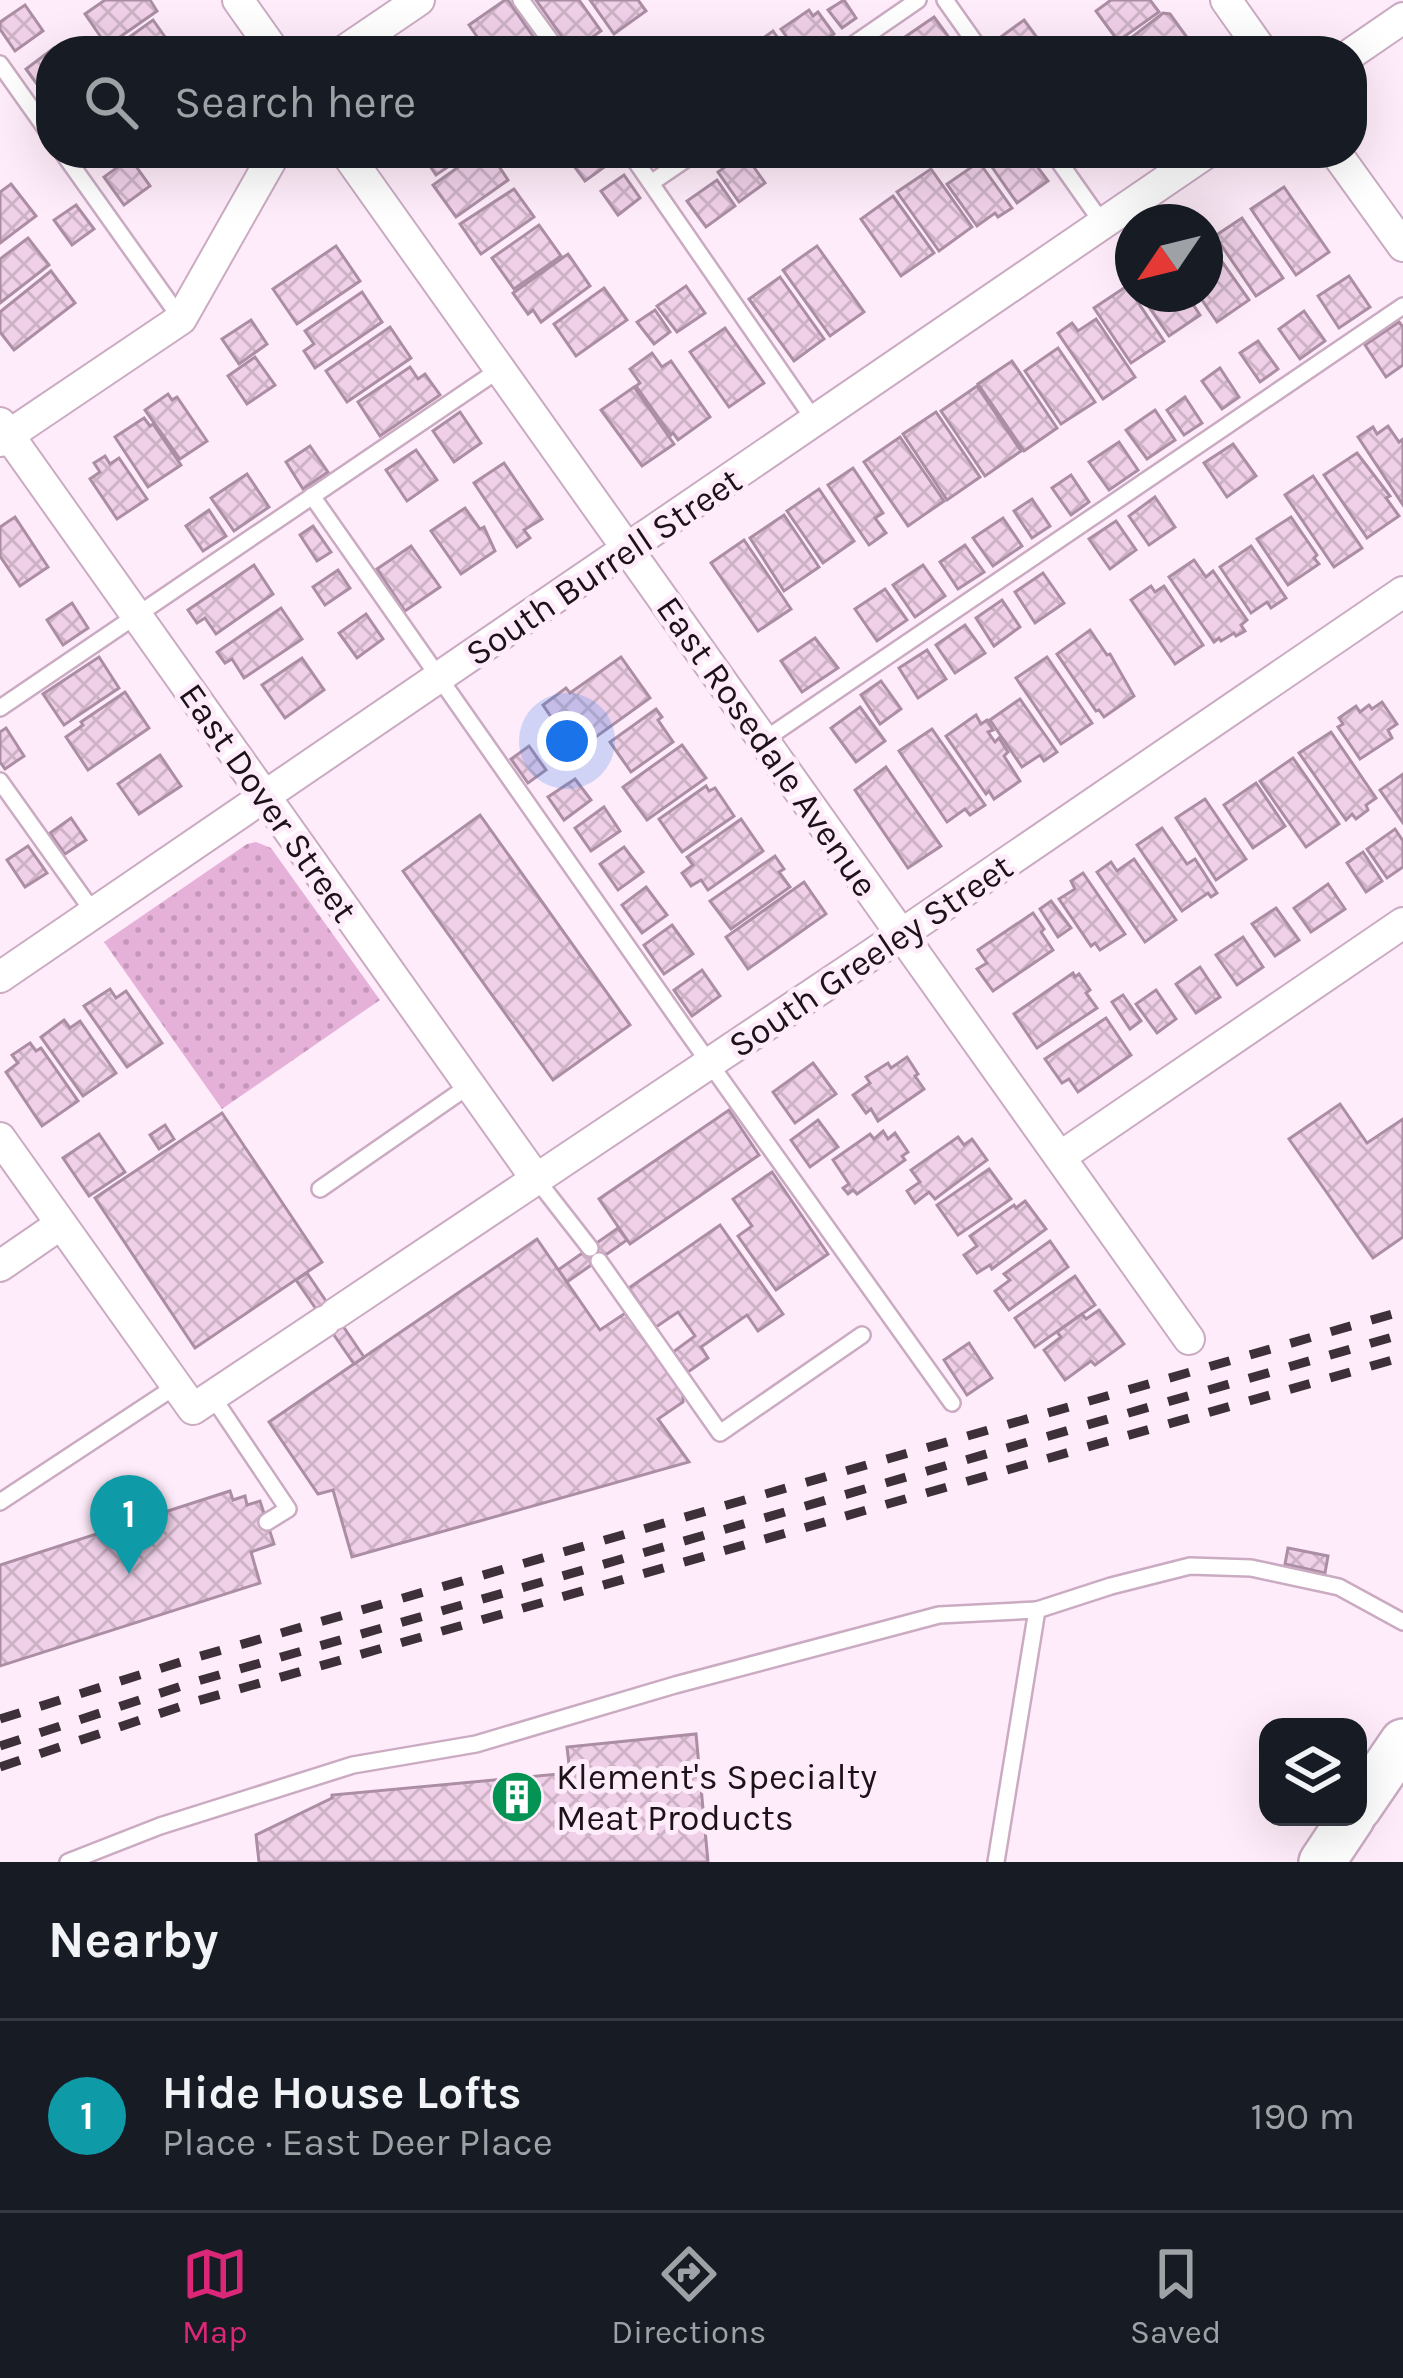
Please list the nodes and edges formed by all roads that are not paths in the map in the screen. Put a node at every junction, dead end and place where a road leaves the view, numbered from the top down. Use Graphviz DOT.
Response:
graph roads {
  1 [pos="238,0"];
  2 [pos="419,0"];
  3 [pos="521,0"];
  4 [pos="918,0"];
  5 [pos="945,0"];
  6 [pos="1226,0"];
  7 [pos="1403,18"];
  8 [pos="263,36"];
  9 [pos="366,36"];
  10 [pos="547,36"];
  11 [pos="866,36"];
  12 [pos="970,36"];
  13 [pos="1251,36"];
  14 [pos="1367,43"];
  15 [pos="0,64"];
  16 [pos="36,115"];
  17 [pos="74,168"];
  18 [pos="267,168"];
  19 [pos="357,168"];
  20 [pos="640,168"];
  21 [pos="673,168"];
  22 [pos="1064,168"];
  23 [pos="1184,168"];
  24 [pos="1347,168"];
  25 [pos="651,183"];
  26 [pos="1103,224"];
  27 [pos="1403,246"];
  28 [pos="1403,306"];
  29 [pos="181,319"];
  30 [pos="500,369"];
  31 [pos="815,421"];
  32 [pos="3,433"];
  33 [pos="312,496"];
  34 [pos="628,549"];
  35 [pos="1403,592"];
  36 [pos="137,616"];
  37 [pos="438,679"];
  38 [pos="0,708"];
  39 [pos="764,740"];
  40 [pos="0,782"];
  41 [pos="265,797"];
  42 [pos="94,913"];
  43 [pos="1403,922"];
  44 [pos="902,934"];
  45 [pos="0,977"];
  46 [pos="710,1064"];
  47 [pos="470,1085"];
  48 [pos="0,1138"];
  49 [pos="1060,1157"];
  50 [pos="537,1180"];
  51 [pos="320,1189"];
  52 [pos="62,1224"];
  53 [pos="0,1266"];
  54 [pos="862,1335"];
  55 [pos="1189,1339"];
  56 [pos="194,1397"];
  57 [pos="952,1402"];
  58 [pos="0,1502"];
  59 [pos="267,1522"];
  60 [pos="1037,1610"];
  61 [pos="1403,1622"];
  62 [pos="1403,1742"];
  63 [pos="1367,1795"];
  64 [pos="1346,1826"];
  65 [pos="68,1862"];
  66 [pos="996,1862"];
  67 [pos="1322,1862"];
  1 -- 8 [label="street"];
  2 -- 9 [label="street"];
  3 -- 10 [label="lane"];
  4 -- 11 [label="lane"];
  5 -- 12 [label="lane"];
  6 -- 13 [label="street"];
  7 -- 14 [label="street"];
  15 -- 16 [label="lane"];
  17 -- 29 [label="lane"];
  18 -- 29 [label="street"];
  19 -- 30 [label="street, East Rosedale Avenue"];
  20 -- 25 [label="lane"];
  21 -- 25 [label="lane"];
  22 -- 26 [label="lane"];
  23 -- 26 [label="street, South Burrell Street"];
  24 -- 27 [label="street"];
  25 -- 31 [label="lane"];
  26 -- 31 [label="street, South Burrell Street"];
  28 -- 39 [label="lane"];
  29 -- 32 [label="street"];
  30 -- 33 [label="lane"];
  30 -- 34 [label="street, East Rosedale Avenue"];
  31 -- 34 [label="street, South Burrell Street"];
  32 -- 36 [label="street, East Dover Street"];
  33 -- 36 [label="lane"];
  33 -- 37 [label="lane"];
  34 -- 37 [label="street, South Burrell Street"];
  34 -- 39 [label="street, East Rosedale Avenue"];
  35 -- 44 [label="street, South Greeley Street"];
  36 -- 38 [label="lane"];
  36 -- 41 [label="street, East Dover Street"];
  37 -- 41 [label="street, South Burrell Street"];
  37 -- 46 [label="lane"];
  39 -- 44 [label="street, East Rosedale Avenue"];
  40 -- 42 [label="lane"];
  41 -- 42 [label="street, South Burrell Street"];
  41 -- 47 [label="street, East Dover Street"];
  42 -- 45 [label="street, South Burrell Street"];
  43 -- 49 [label="street"];
  44 -- 46 [label="street, South Greeley Street"];
  44 -- 49 [label="street, East Rosedale Avenue"];
  46 -- 50 [label="street, South Greeley Street"];
  46 -- 57 [label="lane"];
  47 -- 50 [label="street, East Dover Street"];
  47 -- 51 [label="lane"];
  48 -- 52 [label="street"];
  49 -- 55 [label="street, East Rosedale Avenue"];
  50 -- 54 [label="lane"];
  50 -- 56 [label="street, South Greeley Street"];
  52 -- 53 [label="street"];
  52 -- 56 [label="street"];
  56 -- 58 [label="lane"];
  56 -- 59 [label="lane"];
  60 -- 61 [label="lane"];
  60 -- 65 [label="lane"];
  60 -- 66 [label="lane"];
  62 -- 63 [label="main road"];
  64 -- 67 [label="main road"];
}
